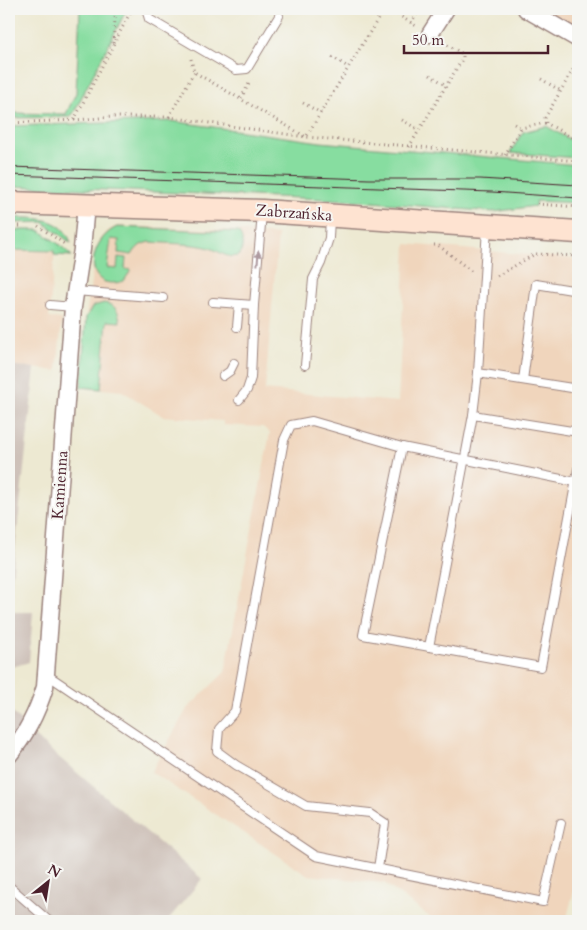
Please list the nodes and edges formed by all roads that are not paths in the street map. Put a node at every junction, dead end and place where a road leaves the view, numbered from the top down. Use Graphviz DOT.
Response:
graph roads {
  1 [pos="146,9"];
  2 [pos="446,9"];
  3 [pos="526,9"];
  4 [pos="279,16"];
  5 [pos="430,34"];
  6 [pos="578,39"];
  7 [pos="9,203"];
  8 [pos="86,205"];
  9 [pos="262,210"];
  10 [pos="330,216"];
  11 [pos="487,226"];
  12 [pos="578,232"];
  13 [pos="75,290"];
  14 [pos="578,291"];
  15 [pos="164,298"];
  16 [pos="213,302"];
  17 [pos="239,304"];
  18 [pos="254,304"];
  19 [pos="50,305"];
  20 [pos="73,307"];
  21 [pos="237,327"];
  22 [pos="234,363"];
  23 [pos="305,365"];
  24 [pos="478,373"];
  25 [pos="223,376"];
  26 [pos="523,380"];
  27 [pos="578,389"];
  28 [pos="239,400"];
  29 [pos="473,415"];
  30 [pos="578,432"];
  31 [pos="402,447"];
  32 [pos="464,458"];
  33 [pos="578,469"];
  34 [pos="576,482"];
  35 [pos="429,647"];
  36 [pos="46,674"];
  37 [pos="9,755"];
  38 [pos="561,823"];
  39 [pos="378,868"];
  40 [pos="9,886"];
  41 [pos="49,921"];
  1 -- 4 [label="lane"];
  2 -- 5 [label="street"];
  3 -- 6 [label="street"];
  7 -- 8 [label="main road, Zabrzańska"];
  8 -- 9 [label="main road, Zabrzańska"];
  8 -- 13 [label="street, Kamienna"];
  9 -- 10 [label="main road, Zabrzańska"];
  18 -- 9 [label="lane, one-way"];
  10 -- 11 [label="main road, Zabrzańska"];
  10 -- 23 [label="lane"];
  11 -- 12 [label="main road, Zabrzańska"];
  11 -- 24 [label="lane"];
  13 -- 15 [label="lane"];
  13 -- 20 [label="street, Kamienna"];
  14 -- 26 [label="lane"];
  16 -- 17 [label="lane"];
  17 -- 18 [label="lane"];
  17 -- 21 [label="lane"];
  18 -- 28 [label="lane"];
  19 -- 20 [label="lane"];
  20 -- 36 [label="street, Kamienna"];
  22 -- 25 [label="lane"];
  24 -- 26 [label="lane"];
  24 -- 29 [label="lane"];
  26 -- 27 [label="lane"];
  29 -- 30 [label="lane"];
  29 -- 32 [label="lane"];
  31 -- 32 [label="lane"];
  31 -- 35 [label="lane"];
  31 -- 39 [label="lane"];
  32 -- 34 [label="lane"];
  32 -- 35 [label="lane"];
  33 -- 34 [label="lane"];
  34 -- 35 [label="lane"];
  36 -- 37 [label="street, Kamienna"];
  36 -- 39 [label="lane"];
  38 -- 39 [label="lane"];
  40 -- 41 [label="lane"];
}
